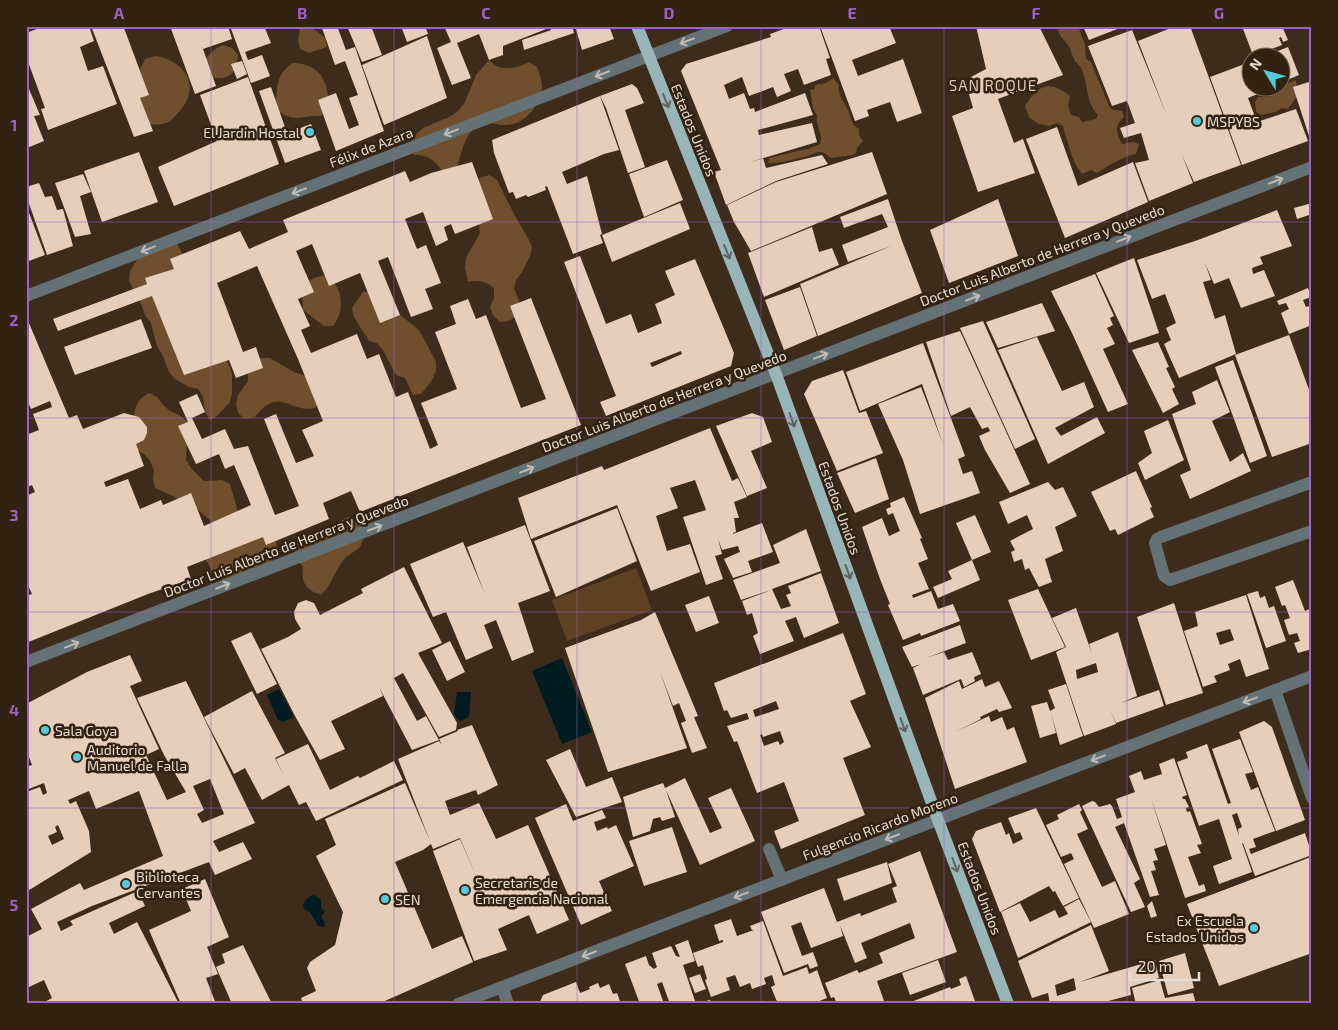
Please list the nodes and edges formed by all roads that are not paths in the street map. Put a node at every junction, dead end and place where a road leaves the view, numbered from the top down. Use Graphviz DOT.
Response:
graph roads {
  1 [pos="637,26"];
  2 [pos="727,26"];
  3 [pos="648,56"];
  4 [pos="1312,167"];
  5 [pos="26,296"];
  6 [pos="776,374"];
  7 [pos="1312,482"];
  8 [pos="1312,531"];
  9 [pos="26,662"];
  10 [pos="1312,676"];
  11 [pos="1275,690"];
  12 [pos="1312,798"];
  13 [pos="938,820"];
  14 [pos="769,849"];
  15 [pos="782,880"];
  16 [pos="502,987"];
  17 [pos="458,1004"];
  18 [pos="508,1004"];
  19 [pos="1008,1004"];
  1 -- 3 [label="main road, Estados Unidos"];
  2 -- 3 [label="street, Félix de Azara, one-way"];
  3 -- 5 [label="street, Félix de Azara, one-way"];
  3 -- 6 [label="main road, Estados Unidos, one-way"];
  6 -- 4 [label="street, Doctor Luis Alberto de Herrera y Quevedo, one-way"];
  9 -- 6 [label="street, Doctor Luis Alberto de Herrera y Quevedo, one-way"];
  6 -- 13 [label="main road, Estados Unidos, one-way"];
  7 -- 8 [label="street"];
  10 -- 11 [label="street, Fulgencio Ricardo Moreno"];
  11 -- 12 [label="street"];
  11 -- 13 [label="street, Fulgencio Ricardo Moreno, one-way"];
  13 -- 15 [label="street, Fulgencio Ricardo Moreno, one-way"];
  13 -- 19 [label="main road, Estados Unidos, one-way"];
  14 -- 15 [label="street"];
  15 -- 16 [label="street, Fulgencio Ricardo Moreno, one-way"];
  16 -- 17 [label="street, Fulgencio Ricardo Moreno"];
  16 -- 18 [label="street"];
}
